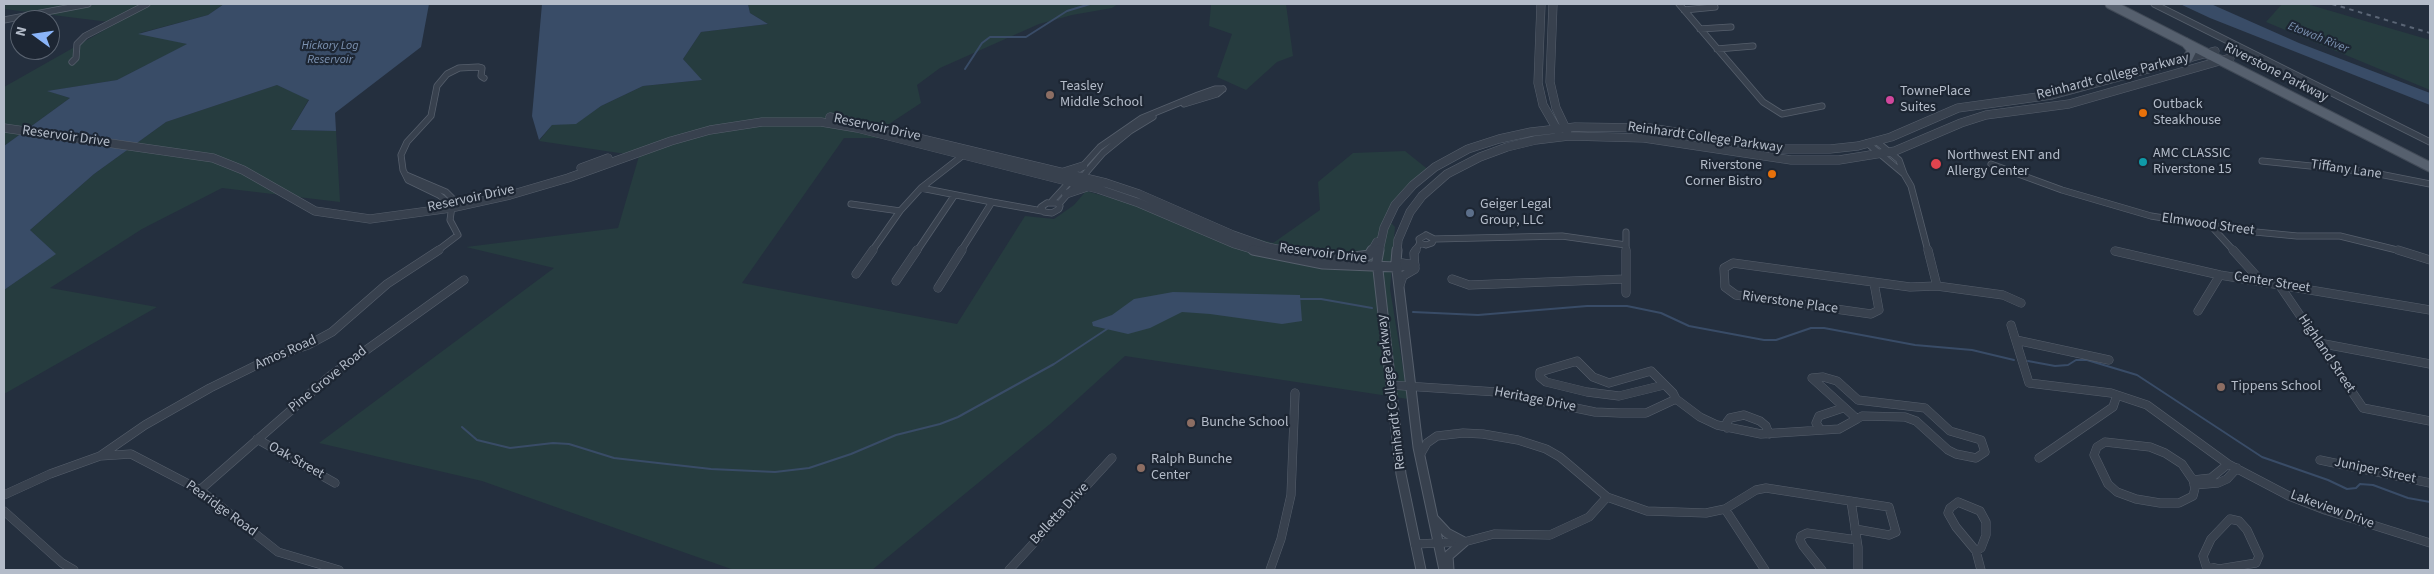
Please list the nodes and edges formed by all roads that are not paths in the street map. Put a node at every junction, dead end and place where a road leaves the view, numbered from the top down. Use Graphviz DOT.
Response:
graph roads {
  1 [pos="88,4"];
  2 [pos="129,4"];
  3 [pos="147,4"];
  4 [pos="1541,4"];
  5 [pos="1553,4"];
  6 [pos="1679,4"];
  7 [pos="2110,4"];
  8 [pos="2122,4"];
  9 [pos="2154,4"];
  10 [pos="141,7"];
  11 [pos="1715,7"];
  12 [pos="1684,10"];
  13 [pos="4,20"];
  14 [pos="1731,27"];
  15 [pos="1700,29"];
  16 [pos="2183,41"];
  17 [pos="1753,46"];
  18 [pos="1717,49"];
  19 [pos="2212,52"];
  20 [pos="2188,58"];
  21 [pos="2226,59"];
  22 [pos="72,62"];
  23 [pos="484,78"];
  24 [pos="1822,106"];
  25 [pos="1546,109"];
  26 [pos="1559,113"];
  27 [pos="1595,126"];
  28 [pos="4,128"];
  29 [pos="1556,128"];
  30 [pos="1531,132"];
  31 [pos="1565,134"];
  32 [pos="1872,142"];
  33 [pos="2430,142"];
  34 [pos="1885,153"];
  35 [pos="965,154"];
  36 [pos="2430,159"];
  37 [pos="2262,161"];
  38 [pos="1991,164"];
  39 [pos="1082,166"];
  40 [pos="2430,167"];
  41 [pos="1059,172"];
  42 [pos="1075,179"];
  43 [pos="2430,184"];
  44 [pos="1090,187"];
  45 [pos="921,188"];
  46 [pos="1066,194"];
  47 [pos="954,196"];
  48 [pos="992,202"];
  49 [pos="1051,202"];
  50 [pos="852,204"];
  51 [pos="1059,204"];
  52 [pos="451,206"];
  53 [pos="1042,208"];
  54 [pos="900,211"];
  55 [pos="2212,227"];
  56 [pos="1384,228"];
  57 [pos="1626,232"];
  58 [pos="1626,245"];
  59 [pos="2114,251"];
  60 [pos="2430,260"];
  61 [pos="1341,262"];
  62 [pos="1377,264"];
  63 [pos="1396,264"];
  64 [pos="1414,265"];
  65 [pos="856,274"];
  66 [pos="2220,275"];
  67 [pos="1626,279"];
  68 [pos="464,280"];
  69 [pos="1452,280"];
  70 [pos="2260,280"];
  71 [pos="896,281"];
  72 [pos="1874,282"];
  73 [pos="2278,283"];
  74 [pos="1937,286"];
  75 [pos="938,288"];
  76 [pos="1398,291"];
  77 [pos="1626,293"];
  78 [pos="1380,294"];
  79 [pos="2021,303"];
  80 [pos="2430,310"];
  81 [pos="2198,311"];
  82 [pos="2011,324"];
  83 [pos="2016,340"];
  84 [pos="2319,343"];
  85 [pos="2109,360"];
  86 [pos="2430,364"];
  87 [pos="1664,384"];
  88 [pos="1390,385"];
  89 [pos="1410,386"];
  90 [pos="1295,393"];
  91 [pos="2117,395"];
  92 [pos="1676,399"];
  93 [pos="1843,408"];
  94 [pos="1857,419"];
  95 [pos="2430,421"];
  96 [pos="1726,428"];
  97 [pos="1820,430"];
  98 [pos="1769,434"];
  99 [pos="257,439"];
  100 [pos="1420,455"];
  101 [pos="100,456"];
  102 [pos="1112,458"];
  103 [pos="2040,458"];
  104 [pos="2320,460"];
  105 [pos="2228,464"];
  106 [pos="2237,468"];
  107 [pos="335,482"];
  108 [pos="2194,482"];
  109 [pos="2430,483"];
  110 [pos="200,490"];
  111 [pos="4,495"];
  112 [pos="1607,496"];
  113 [pos="1851,502"];
  114 [pos="1725,509"];
  115 [pos="4,511"];
  116 [pos="1431,516"];
  117 [pos="1856,529"];
  118 [pos="1857,540"];
  119 [pos="1464,542"];
  120 [pos="2430,542"];
  121 [pos="1415,544"];
  122 [pos="1437,544"];
  123 [pos="1976,551"];
  124 [pos="2207,568"];
  125 [pos="74,570"];
  126 [pos="339,570"];
  127 [pos="1009,570"];
  128 [pos="1270,570"];
  129 [pos="1421,570"];
  130 [pos="1444,570"];
  131 [pos="1449,570"];
  132 [pos="1765,570"];
  133 [pos="1822,570"];
  134 [pos="1858,570"];
  135 [pos="1980,570"];
  1 -- 13 [label="street"];
  2 -- 10 [label="street"];
  3 -- 10 [label="street"];
  4 -- 25 [label="street"];
  5 -- 26 [label="street"];
  6 -- 12 [label="street"];
  7 -- 16 [label="main road, Riverstone Parkway"];
  8 -- 19 [label="main road, Riverstone Parkway"];
  9 -- 33 [label="street"];
  10 -- 22 [label="street"];
  11 -- 12 [label="street"];
  12 -- 15 [label="street"];
  14 -- 15 [label="street"];
  15 -- 18 [label="street"];
  16 -- 19 [label="main road, Riverstone Parkway"];
  16 -- 20 [label="main road"];
  17 -- 18 [label="street"];
  18 -- 24 [label="street"];
  19 -- 20 [label="street, Reinhardt College Parkway"];
  19 -- 21 [label="main road, Riverstone Parkway"];
  20 -- 32 [label="street, Reinhardt College Parkway"];
  21 -- 34 [label="street, Reinhardt College Parkway"];
  21 -- 36 [label="main road, Riverstone Parkway"];
  21 -- 40 [label="main road, Riverstone Parkway"];
  23 -- 52 [label="street"];
  25 -- 29 [label="street"];
  25 -- 30 [label="street"];
  26 -- 27 [label="street"];
  26 -- 31 [label="street"];
  27 -- 31 [label="street, Reinhardt College Parkway"];
  27 -- 32 [label="street, Reinhardt College Parkway"];
  28 -- 52 [label="street, Reservoir Drive"];
  29 -- 30 [label="street, Reinhardt College Parkway"];
  29 -- 31 [label="street, Reinhardt College Parkway"];
  30 -- 56 [label="street, Reinhardt College Parkway"];
  31 -- 34 [label="street, Reinhardt College Parkway"];
  31 -- 63 [label="street, Reinhardt College Parkway"];
  32 -- 34 [label="street"];
  34 -- 74 [label="street"];
  35 -- 41 [label="street, Reservoir Drive"];
  35 -- 42 [label="street, Reservoir Drive"];
  35 -- 45 [label="street"];
  35 -- 52 [label="street, Reservoir Drive"];
  37 -- 43 [label="street, Tiffany Lane"];
  38 -- 55 [label="street, Elmwood Street"];
  39 -- 41 [label="street"];
  39 -- 42 [label="street"];
  39 -- 42 [label="street"];
  41 -- 42 [label="street, Reservoir Drive"];
  42 -- 44 [label="street, Reservoir Drive"];
  42 -- 46 [label="street"];
  42 -- 49 [label="street"];
  42 -- 61 [label="street, Reservoir Drive"];
  44 -- 46 [label="street"];
  44 -- 61 [label="street, Reservoir Drive"];
  45 -- 47 [label="street"];
  45 -- 54 [label="street"];
  46 -- 51 [label="street"];
  47 -- 48 [label="street"];
  47 -- 71 [label="street"];
  48 -- 53 [label="street"];
  48 -- 75 [label="street"];
  49 -- 51 [label="street"];
  49 -- 53 [label="street"];
  50 -- 54 [label="street"];
  51 -- 53 [label="street"];
  52 -- 101 [label="street, Amos Road"];
  54 -- 65 [label="street"];
  55 -- 60 [label="street, Elmwood Street"];
  55 -- 70 [label="street"];
  56 -- 61 [label="street"];
  56 -- 62 [label="street, Reinhardt College Parkway"];
  57 -- 58 [label="street"];
  58 -- 64 [label="street"];
  58 -- 67 [label="street"];
  59 -- 66 [label="street, Center Street"];
  61 -- 62 [label="street, Reservoir Drive"];
  61 -- 78 [label="street"];
  62 -- 63 [label="street, Reservoir Drive"];
  62 -- 78 [label="street, Reinhardt College Parkway"];
  63 -- 64 [label="street"];
  63 -- 76 [label="street, Reinhardt College Parkway"];
  64 -- 76 [label="street"];
  66 -- 70 [label="street, Center Street"];
  66 -- 81 [label="street"];
  67 -- 69 [label="street"];
  67 -- 77 [label="street"];
  68 -- 99 [label="street, Pine Grove Road"];
  70 -- 73 [label="street, Center Street"];
  72 -- 72 [label="street, Riverstone Place"];
  72 -- 74 [label="street, Riverstone Place"];
  73 -- 80 [label="street, Center Street"];
  73 -- 84 [label="street, Highland Street"];
  74 -- 79 [label="street, Riverstone Place"];
  76 -- 89 [label="street, Reinhardt College Parkway"];
  78 -- 88 [label="street, Reinhardt College Parkway"];
  82 -- 83 [label="street"];
  83 -- 85 [label="street"];
  83 -- 91 [label="street, Lakeview Drive"];
  84 -- 86 [label="street"];
  84 -- 95 [label="street, Highland Street"];
  87 -- 87 [label="street"];
  87 -- 92 [label="street"];
  88 -- 89 [label="street, Heritage Drive"];
  88 -- 121 [label="street, Reinhardt College Parkway"];
  89 -- 92 [label="street, Heritage Drive"];
  89 -- 100 [label="street, Reinhardt College Parkway"];
  90 -- 128 [label="street"];
  91 -- 103 [label="street"];
  91 -- 105 [label="street, Lakeview Drive"];
  92 -- 96 [label="street"];
  93 -- 94 [label="street"];
  93 -- 94 [label="street"];
  93 -- 97 [label="street"];
  94 -- 97 [label="street"];
  96 -- 98 [label="street"];
  96 -- 98 [label="street"];
  97 -- 98 [label="street"];
  99 -- 107 [label="street, Oak Street"];
  99 -- 110 [label="street, Pine Grove Road"];
  100 -- 112 [label="street"];
  100 -- 116 [label="street, Reinhardt College Parkway"];
  101 -- 110 [label="street, Pearidge Road"];
  101 -- 111 [label="street, Pearidge Road"];
  102 -- 127 [label="street, Belletta Drive"];
  104 -- 109 [label="street, Juniper Street"];
  105 -- 106 [label="street, Lakeview Drive"];
  105 -- 108 [label="street"];
  106 -- 108 [label="street"];
  106 -- 120 [label="street, Lakeview Drive"];
  108 -- 108 [label="street"];
  110 -- 126 [label="street, Pearidge Road"];
  112 -- 114 [label="street"];
  112 -- 119 [label="street"];
  113 -- 114 [label="street"];
  113 -- 117 [label="street"];
  113 -- 117 [label="street"];
  114 -- 132 [label="street"];
  115 -- 125 [label="street"];
  116 -- 119 [label="street"];
  116 -- 122 [label="street, Reinhardt College Parkway"];
  117 -- 118 [label="street"];
  118 -- 133 [label="street"];
  118 -- 134 [label="street"];
  119 -- 122 [label="street"];
  119 -- 131 [label="street"];
  121 -- 122 [label="street"];
  121 -- 129 [label="street, Reinhardt College Parkway"];
  122 -- 130 [label="street, Reinhardt College Parkway"];
  123 -- 123 [label="street"];
  123 -- 135 [label="street"];
  124 -- 124 [label="street"];
}
